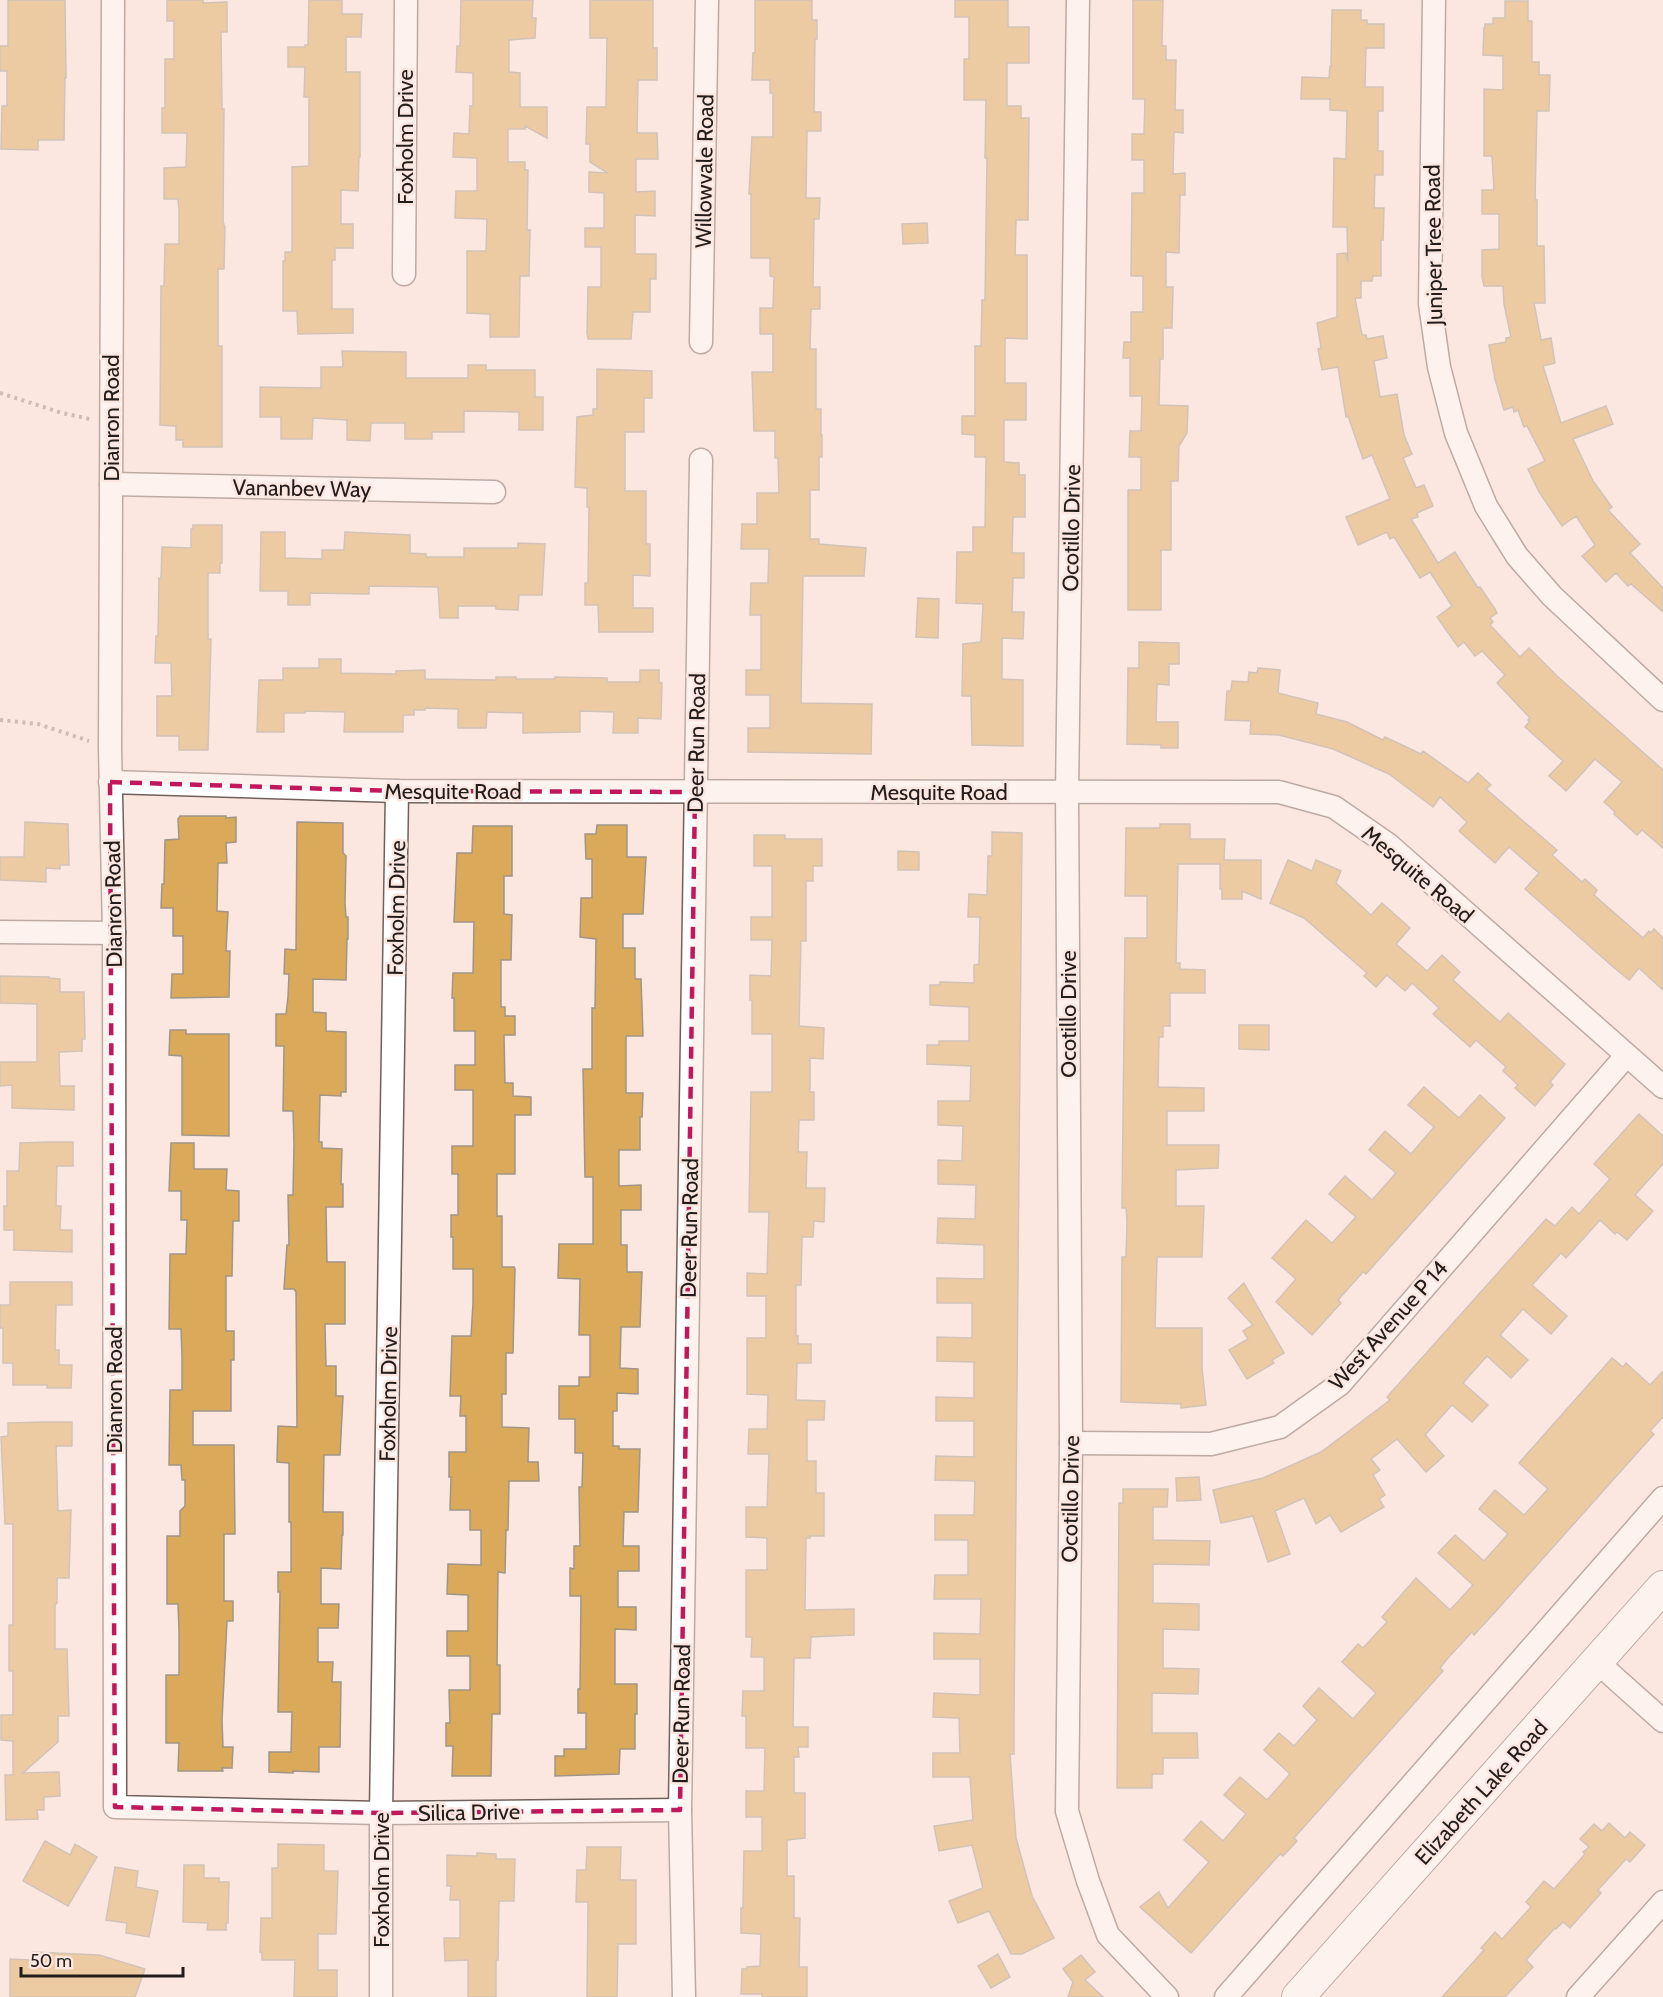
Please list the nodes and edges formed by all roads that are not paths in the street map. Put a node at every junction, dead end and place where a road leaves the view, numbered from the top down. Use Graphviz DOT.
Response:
graph roads {
  1 [pos="113,0"];
  2 [pos="406,0"];
  3 [pos="707,0"];
  4 [pos="1078,0"];
  5 [pos="1434,0"];
  6 [pos="404,274"];
  7 [pos="702,342"];
  8 [pos="701,460"];
  9 [pos="111,484"];
  10 [pos="494,492"];
  11 [pos="1663,700"];
  12 [pos="110,782"];
  13 [pos="397,791"];
  14 [pos="695,792"];
  15 [pos="1067,792"];
  16 [pos="0,932"];
  17 [pos="114,933"];
  18 [pos="1626,1056"];
  19 [pos="1663,1088"];
  20 [pos="1071,1443"];
  21 [pos="1663,1498"];
  22 [pos="1663,1587"];
  23 [pos="1597,1662"];
  24 [pos="1663,1721"];
  25 [pos="114,1808"];
  26 [pos="680,1810"];
  27 [pos="381,1813"];
  28 [pos="1663,1902"];
  29 [pos="381,1997"];
  30 [pos="684,1997"];
  31 [pos="1167,1997"];
  32 [pos="1226,1997"];
  33 [pos="1298,1997"];
  34 [pos="1578,1997"];
  1 -- 9 [label="street, Dianron Road"];
  2 -- 6 [label="street, Foxholm Drive"];
  3 -- 7 [label="street, Willowvale Road"];
  4 -- 15 [label="street, Ocotillo Drive"];
  5 -- 11 [label="street, Juniper Tree Road"];
  8 -- 14 [label="street, Deer Run Road"];
  9 -- 10 [label="street, Vananbev Way"];
  9 -- 12 [label="street, Dianron Road"];
  12 -- 13 [label="street, Mesquite Road"];
  12 -- 17 [label="street, Dianron Road"];
  13 -- 14 [label="street, Mesquite Road"];
  13 -- 27 [label="street, Foxholm Drive"];
  14 -- 15 [label="street, Mesquite Road"];
  14 -- 26 [label="street, Deer Run Road"];
  15 -- 18 [label="street, Mesquite Road"];
  15 -- 20 [label="street, Ocotillo Drive"];
  16 -- 17 [label="street"];
  17 -- 25 [label="street, Dianron Road"];
  18 -- 19 [label="street, Mesquite Road"];
  18 -- 20 [label="street, West Avenue P 14"];
  20 -- 31 [label="street, Ocotillo Drive"];
  21 -- 32 [label="street"];
  22 -- 23 [label="main road, Elizabeth Lake Road"];
  23 -- 24 [label="street"];
  23 -- 33 [label="main road, Elizabeth Lake Road"];
  25 -- 27 [label="street, Silica Drive"];
  26 -- 27 [label="street, Silica Drive"];
  26 -- 30 [label="street, Deer Run Road"];
  27 -- 29 [label="street, Foxholm Drive"];
  28 -- 34 [label="street"];
}
